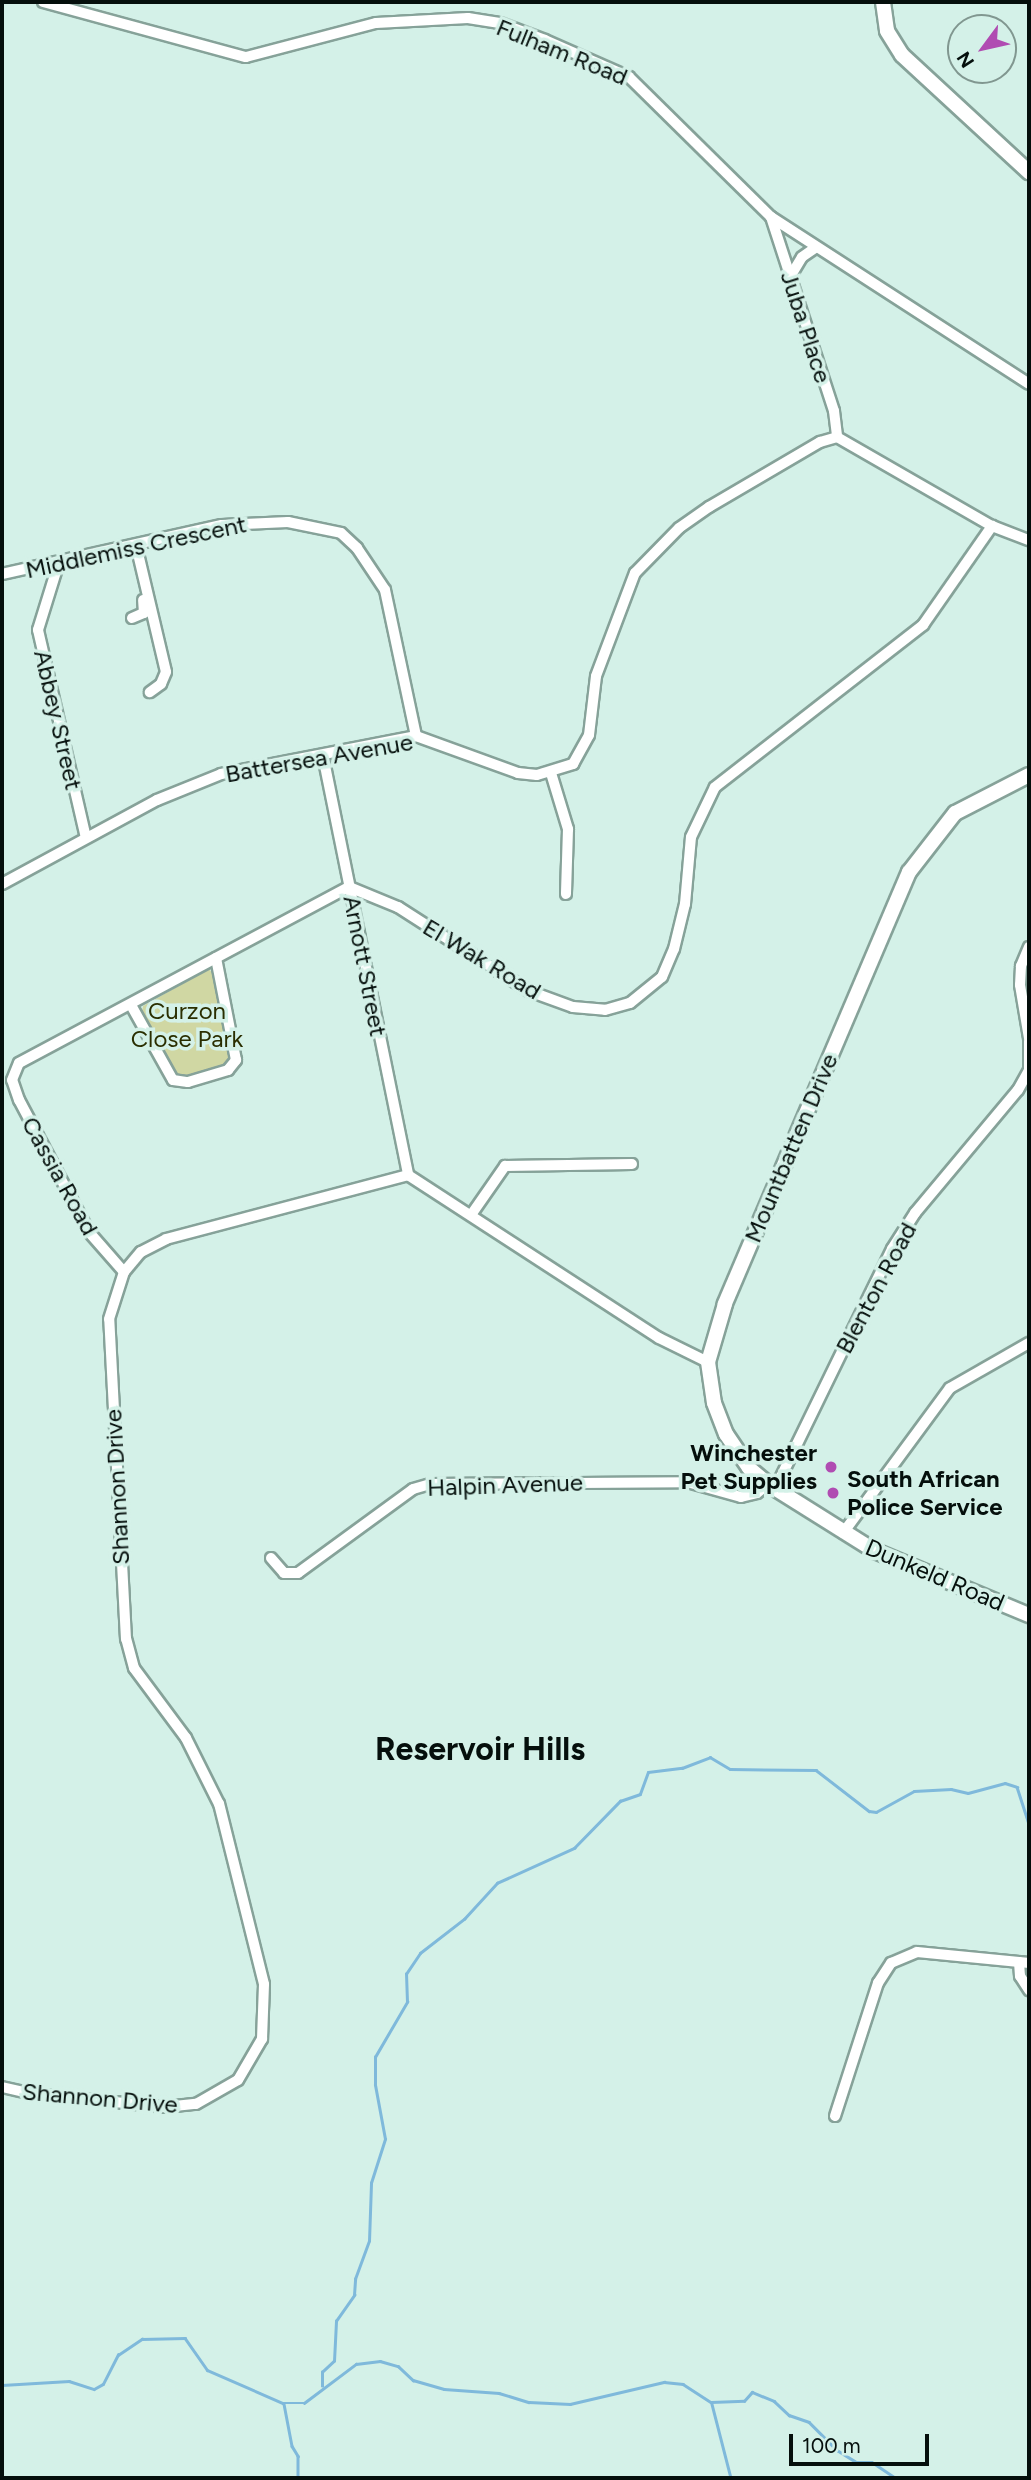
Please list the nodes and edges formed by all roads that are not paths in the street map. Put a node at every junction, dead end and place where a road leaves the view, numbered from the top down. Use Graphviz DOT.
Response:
graph roads {
  1 [pos="43,2"];
  2 [pos="883,2"];
  3 [pos="1029,172"];
  4 [pos="771,217"];
  5 [pos="815,248"];
  6 [pos="790,277"];
  7 [pos="1029,384"];
  8 [pos="836,437"];
  9 [pos="992,526"];
  10 [pos="1029,540"];
  11 [pos="134,546"];
  12 [pos="59,562"];
  13 [pos="2,574"];
  14 [pos="132,618"];
  15 [pos="150,692"];
  16 [pos="416,736"];
  17 [pos="323,756"];
  18 [pos="551,773"];
  19 [pos="1029,775"];
  20 [pos="86,838"];
  21 [pos="2,884"];
  22 [pos="349,887"];
  23 [pos="566,894"];
  24 [pos="1029,947"];
  25 [pos="216,958"];
  26 [pos="131,1005"];
  27 [pos="1029,1040"];
  28 [pos="1029,1070"];
  29 [pos="632,1164"];
  30 [pos="408,1175"];
  31 [pos="471,1215"];
  32 [pos="124,1272"];
  33 [pos="1029,1343"];
  34 [pos="708,1362"];
  35 [pos="771,1486"];
  36 [pos="842,1533"];
  37 [pos="271,1558"];
  38 [pos="1029,1615"];
  39 [pos="1024,1963"];
  40 [pos="1029,1990"];
  41 [pos="2,2087"];
  42 [pos="835,2116"];
  1 -- 4 [label="street, Fulham Road"];
  2 -- 3 [label="main road"];
  4 -- 5 [label="street, Fulham Road"];
  4 -- 6 [label="street, Juba Place"];
  5 -- 6 [label="street"];
  5 -- 7 [label="street, Fulham Road"];
  6 -- 8 [label="street, Juba Place"];
  8 -- 9 [label="street"];
  8 -- 18 [label="street"];
  9 -- 10 [label="street"];
  9 -- 22 [label="street, El Wak Road"];
  11 -- 12 [label="street, Middlemiss Crescent"];
  11 -- 14 [label="street"];
  11 -- 15 [label="street"];
  11 -- 16 [label="street, Middlemiss Crescent"];
  12 -- 13 [label="street, Middlemiss Crescent"];
  12 -- 20 [label="street, Abbey Street"];
  16 -- 17 [label="street, Battersea Avenue"];
  16 -- 18 [label="street, Battersea Avenue"];
  17 -- 20 [label="street, Battersea Avenue"];
  17 -- 22 [label="street, Arnott Street"];
  18 -- 23 [label="street"];
  19 -- 34 [label="main road, Mountbatten Drive"];
  20 -- 21 [label="street, Battersea Avenue"];
  22 -- 25 [label="street"];
  22 -- 30 [label="street, Arnott Street"];
  24 -- 27 [label="street"];
  25 -- 26 [label="street"];
  25 -- 26 [label="street"];
  26 -- 32 [label="street, Cassia Road"];
  27 -- 28 [label="street"];
  28 -- 35 [label="street, Blenton Road"];
  29 -- 31 [label="street"];
  30 -- 31 [label="street"];
  30 -- 32 [label="street, Shannon Drive"];
  31 -- 34 [label="street"];
  32 -- 41 [label="street, Shannon Drive"];
  33 -- 36 [label="street"];
  34 -- 35 [label="main road, Mountbatten Drive"];
  35 -- 36 [label="main road, Mountbatten Drive"];
  35 -- 37 [label="street, Halpin Avenue"];
  36 -- 38 [label="main road, Dunkeld Road"];
  39 -- 40 [label="street"];
  39 -- 42 [label="street"];
}
